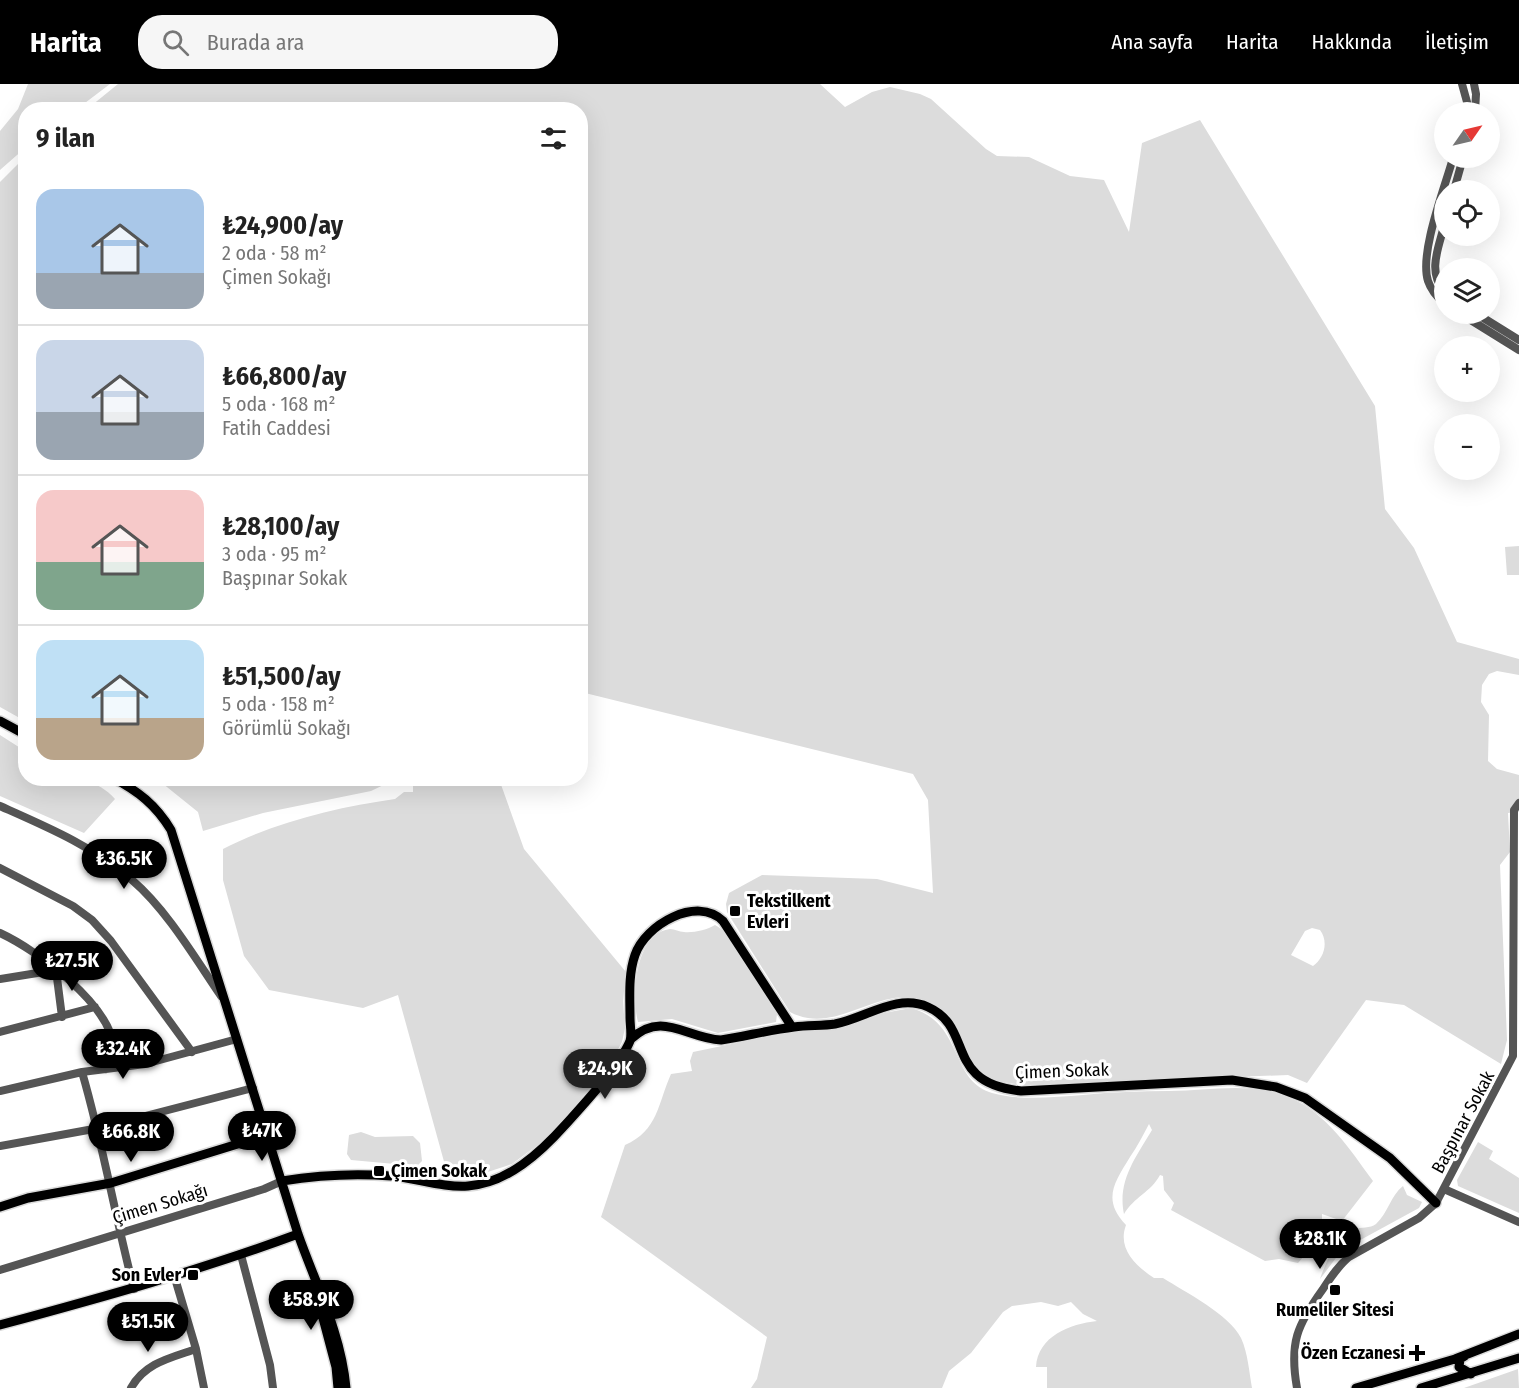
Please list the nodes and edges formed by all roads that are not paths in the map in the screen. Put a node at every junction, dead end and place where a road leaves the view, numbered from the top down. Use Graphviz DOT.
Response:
graph roads {
  1 [pos="1462,84"];
  2 [pos="1473,84"];
  3 [pos="1467,102"];
  4 [pos="1476,102"];
  5 [pos="1450,168"];
  6 [pos="1434,292"];
  7 [pos="1477,324"];
  8 [pos="1493,324"];
  9 [pos="1519,340"];
  10 [pos="1519,350"];
  11 [pos="0,721"];
  12 [pos="18,731"];
  13 [pos="128,786"];
  14 [pos="1519,803"];
  15 [pos="0,806"];
  16 [pos="0,868"];
  17 [pos="0,933"];
  18 [pos="56,970"];
  19 [pos="0,979"];
  20 [pos="224,1000"];
  21 [pos="95,1007"];
  22 [pos="62,1017"];
  23 [pos="792,1027"];
  24 [pos="0,1032"];
  25 [pos="237,1039"];
  26 [pos="631,1040"];
  27 [pos="192,1052"];
  28 [pos="106,1069"];
  29 [pos="82,1072"];
  30 [pos="253,1088"];
  31 [pos="0,1092"];
  32 [pos="99,1128"];
  33 [pos="267,1135"];
  34 [pos="0,1146"];
  35 [pos="282,1181"];
  36 [pos="111,1183"];
  37 [pos="1444,1189"];
  38 [pos="1436,1203"];
  39 [pos="0,1207"];
  40 [pos="1519,1222"];
  41 [pos="119,1234"];
  42 [pos="298,1234"];
  43 [pos="241,1256"];
  44 [pos="0,1270"];
  45 [pos="311,1270"];
  46 [pos="174,1275"];
  47 [pos="134,1289"];
  48 [pos="0,1325"];
  49 [pos="1519,1334"];
  50 [pos="196,1349"];
  51 [pos="1467,1354"];
  52 [pos="1517,1361"];
  53 [pos="1471,1374"];
  54 [pos="131,1388"];
  55 [pos="204,1388"];
  56 [pos="273,1388"];
  57 [pos="338,1388"];
  58 [pos="346,1388"];
  59 [pos="1298,1388"];
  60 [pos="1356,1388"];
  61 [pos="1421,1388"];
  1 -- 3 [label="street"];
  2 -- 4 [label="street"];
  5 -- 6 [label="street"];
  7 -- 10 [label="street"];
  8 -- 9 [label="street"];
  11 -- 12 [label="main road"];
  13 -- 20 [label="main road"];
  14 -- 37 [label="street, Başpınar Sokak"];
  15 -- 20 [label="street"];
  16 -- 27 [label="street"];
  17 -- 18 [label="street"];
  18 -- 19 [label="street"];
  18 -- 21 [label="street"];
  18 -- 22 [label="street"];
  20 -- 25 [label="main road"];
  21 -- 22 [label="street"];
  21 -- 28 [label="street"];
  22 -- 24 [label="street"];
  23 -- 26 [label="main road, Çimen Sokak"];
  23 -- 26 [label="main road"];
  23 -- 38 [label="main road, Çimen Sokak"];
  25 -- 27 [label="street"];
  25 -- 30 [label="main road"];
  26 -- 35 [label="main road, Çimen Sokağı"];
  27 -- 28 [label="street"];
  28 -- 29 [label="street"];
  29 -- 31 [label="street"];
  29 -- 32 [label="street"];
  30 -- 32 [label="street"];
  30 -- 33 [label="main road"];
  32 -- 34 [label="street"];
  32 -- 36 [label="street"];
  33 -- 35 [label="main road"];
  33 -- 36 [label="main road"];
  35 -- 41 [label="street, Çimen Sokağı"];
  35 -- 42 [label="main road"];
  36 -- 39 [label="main road"];
  36 -- 41 [label="street"];
  37 -- 38 [label="street, Başpınar Sokak"];
  37 -- 40 [label="street"];
  38 -- 59 [label="street, Başpınar Sokak"];
  41 -- 44 [label="street, Çimen Sokağı"];
  41 -- 47 [label="street"];
  42 -- 43 [label="main road"];
  42 -- 45 [label="main road"];
  43 -- 46 [label="main road"];
  43 -- 56 [label="street"];
  45 -- 57 [label="main road"];
  45 -- 58 [label="main road"];
  46 -- 47 [label="main road"];
  46 -- 50 [label="street"];
  47 -- 48 [label="main road"];
  49 -- 51 [label="main road"];
  50 -- 54 [label="street"];
  50 -- 55 [label="street"];
  51 -- 53 [label="main road"];
  51 -- 60 [label="main road"];
  52 -- 53 [label="main road"];
  53 -- 61 [label="main road"];
}
